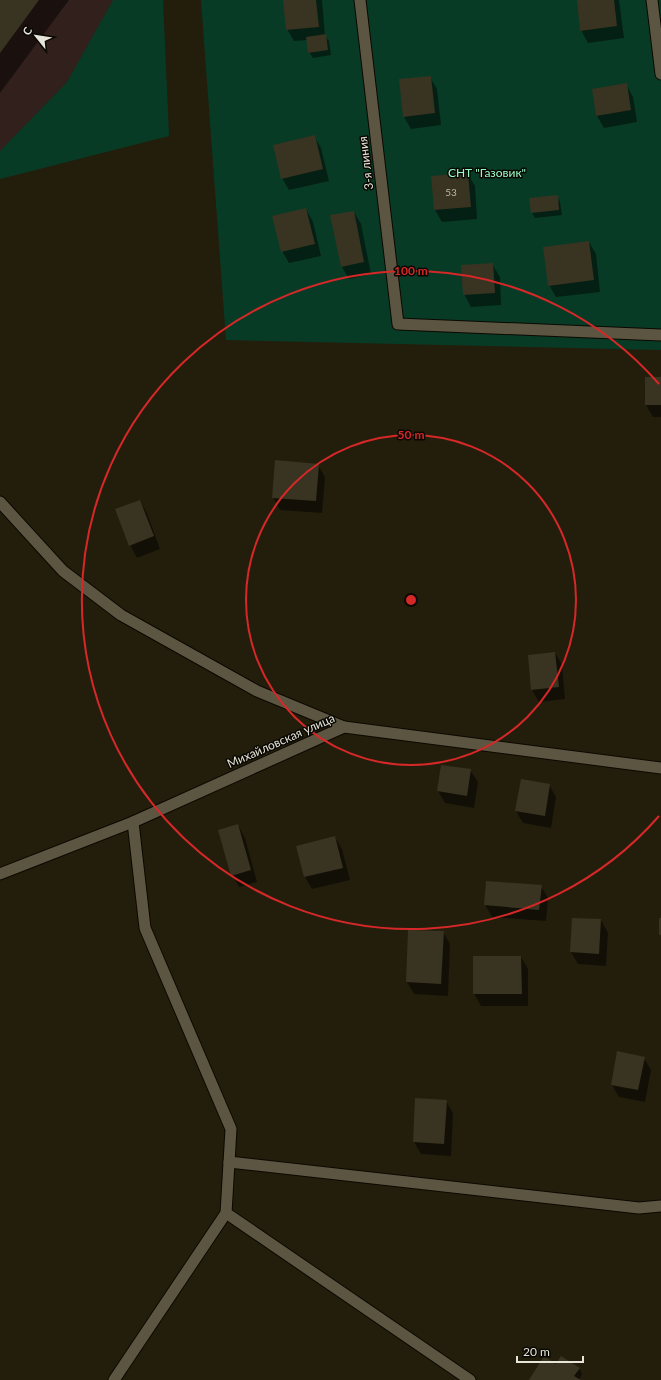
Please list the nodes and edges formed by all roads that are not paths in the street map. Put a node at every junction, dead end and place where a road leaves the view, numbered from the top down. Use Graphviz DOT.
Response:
graph roads {
  1 [pos="360,0"];
  2 [pos="652,0"];
  3 [pos="661,74"];
  4 [pos="661,335"];
  5 [pos="0,502"];
  6 [pos="344,727"];
  7 [pos="661,768"];
  8 [pos="133,822"];
  9 [pos="0,874"];
  10 [pos="229,1162"];
  11 [pos="661,1206"];
  12 [pos="226,1213"];
  13 [pos="114,1380"];
  14 [pos="470,1380"];
  1 -- 4 [label="street, 3-я линия"];
  2 -- 3 [label="street"];
  5 -- 6 [label="street"];
  6 -- 7 [label="street, Михайловская улица"];
  6 -- 8 [label="street, Михайловская улица"];
  8 -- 9 [label="street, Михайловская улица"];
  8 -- 10 [label="street"];
  10 -- 11 [label="street"];
  10 -- 12 [label="street"];
  12 -- 13 [label="street"];
  12 -- 14 [label="street"];
}
